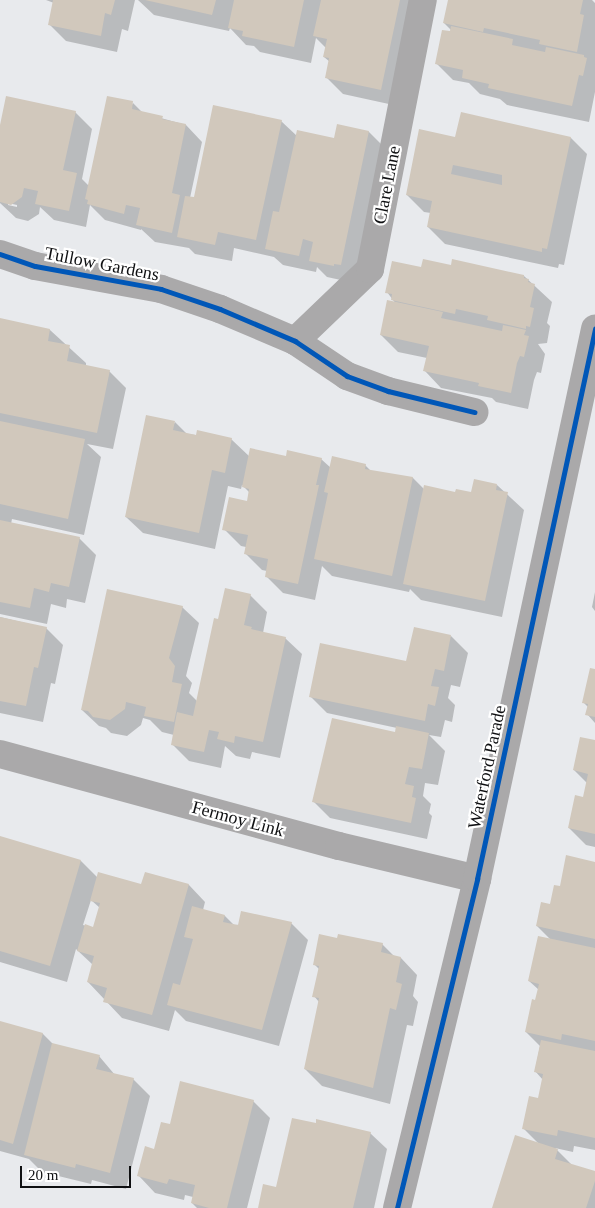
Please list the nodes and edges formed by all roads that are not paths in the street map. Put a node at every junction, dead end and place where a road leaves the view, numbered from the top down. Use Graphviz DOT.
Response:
graph roads {
  1 [pos="424,0"];
  2 [pos="0,254"];
  3 [pos="595,329"];
  4 [pos="295,341"];
  5 [pos="474,412"];
  6 [pos="586,419"];
  7 [pos="0,754"];
  8 [pos="477,879"];
  9 [pos="397,1208"];
  1 -- 4 [label="street, Clare Lane"];
  2 -- 4 [label="street, Tullow Gardens"];
  3 -- 6 [label="street, Waterford Parade"];
  4 -- 5 [label="street, Tullow Gardens"];
  6 -- 8 [label="street, Waterford Parade"];
  7 -- 8 [label="street, Fermoy Link"];
  8 -- 9 [label="street, Waterford Parade"];
}
